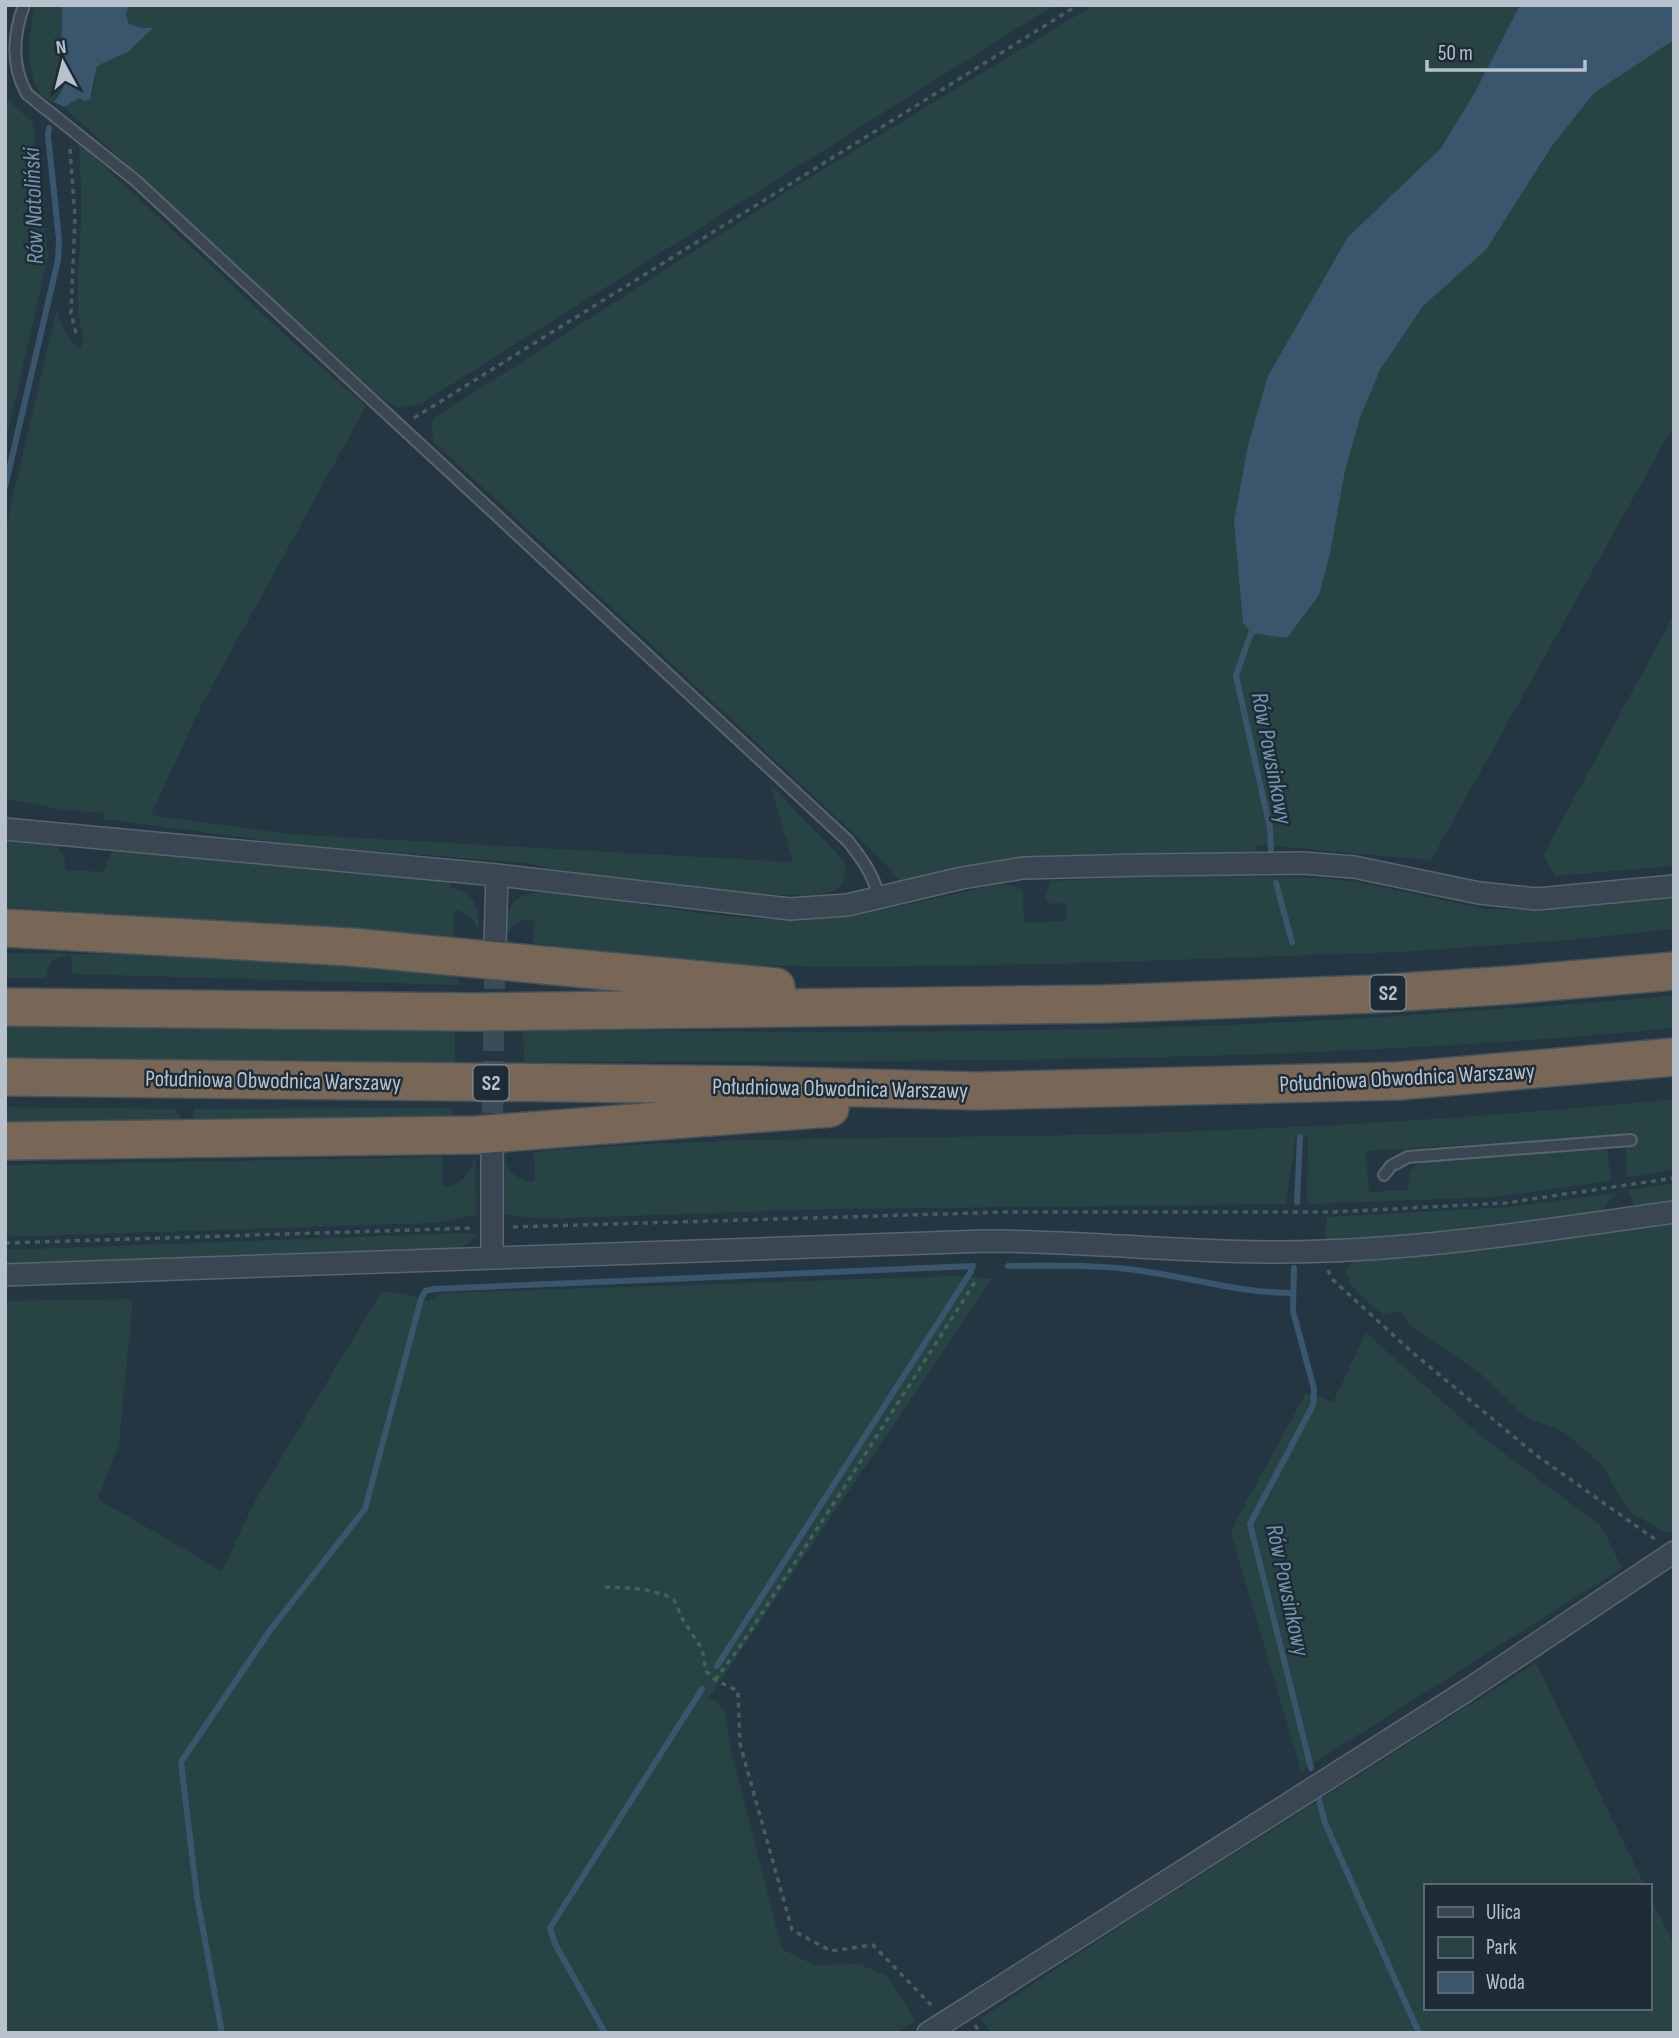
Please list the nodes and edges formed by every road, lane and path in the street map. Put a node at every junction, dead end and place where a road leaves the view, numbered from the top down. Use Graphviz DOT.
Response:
graph roads {
  1 [pos="24,5"];
  2 [pos="1077,5"];
  3 [pos="72,129"];
  4 [pos="76,337"];
  5 [pos="401,426"];
  6 [pos="5,829"];
  7 [pos="497,875"];
  8 [pos="1674,886"];
  9 [pos="879,897"];
  10 [pos="5,928"];
  11 [pos="495,942"];
  12 [pos="1674,971"];
  13 [pos="951,1006"];
  14 [pos="5,1007"];
  15 [pos="1674,1058"];
  16 [pos="5,1077"];
  17 [pos="977,1091"];
  18 [pos="1632,1140"];
  19 [pos="5,1141"];
  20 [pos="492,1153"];
  21 [pos="1384,1175"];
  22 [pos="1674,1178"];
  23 [pos="1674,1212"];
  24 [pos="491,1228"];
  25 [pos="5,1243"];
  26 [pos="1323,1251"];
  27 [pos="492,1258"];
  28 [pos="5,1275"];
  29 [pos="975,1282"];
  30 [pos="1673,1552"];
  31 [pos="605,1587"];
  32 [pos="715,1680"];
  33 [pos="937,2027"];
  34 [pos="979,2033"];
  1 -- 3 [label="lane"];
  2 -- 5 [label="path"];
  3 -- 4 [label="path"];
  3 -- 5 [label="lane"];
  5 -- 9 [label="lane"];
  6 -- 7 [label="street"];
  7 -- 9 [label="street"];
  7 -- 11 [label="street"];
  8 -- 9 [label="street"];
  10 -- 13 [label="highway"];
  12 -- 13 [label="highway, S2"];
  13 -- 14 [label="highway, S2"];
  15 -- 17 [label="highway, Południowa Obwodnica Warszawy / S2"];
  16 -- 17 [label="highway, Południowa Obwodnica Warszawy / S2"];
  17 -- 19 [label="highway"];
  18 -- 21 [label="lane"];
  20 -- 24 [label="street"];
  22 -- 24 [label="path"];
  23 -- 26 [label="street"];
  24 -- 25 [label="path"];
  24 -- 27 [label="street"];
  26 -- 27 [label="street"];
  26 -- 30 [label="path"];
  27 -- 28 [label="street"];
  29 -- 32 [label="path"];
  30 -- 33 [label="street"];
  31 -- 32 [label="path"];
  32 -- 33 [label="path"];
  33 -- 34 [label="path"];
}
